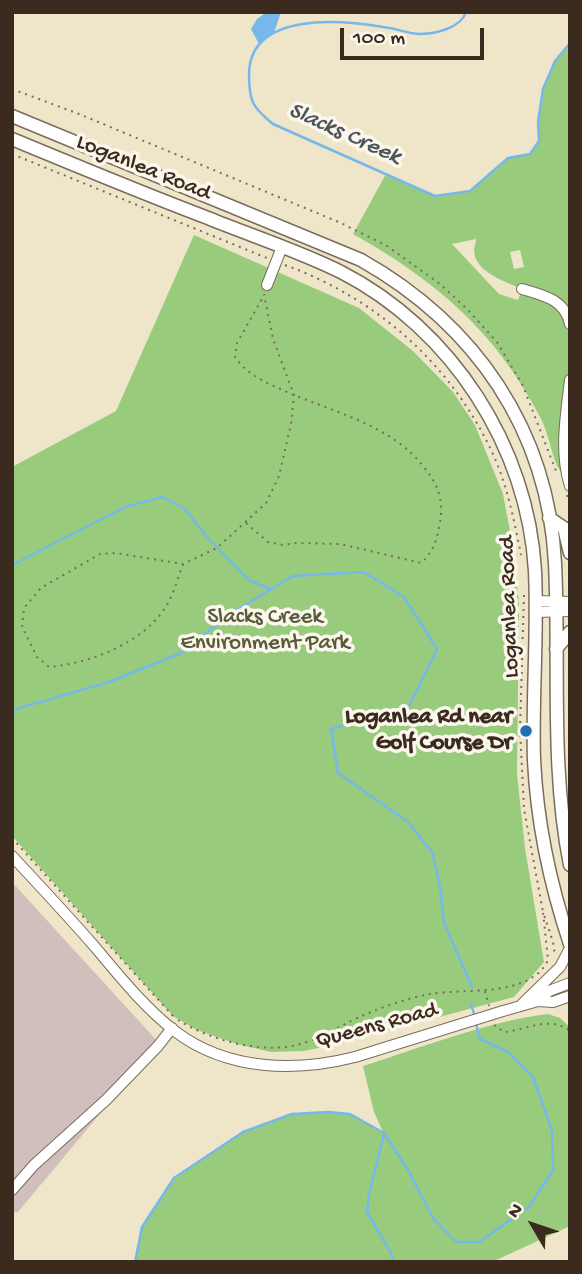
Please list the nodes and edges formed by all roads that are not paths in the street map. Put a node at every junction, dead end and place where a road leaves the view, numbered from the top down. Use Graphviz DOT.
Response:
graph roads {
  1 [pos="12,116"];
  2 [pos="12,139"];
  3 [pos="282,247"];
  4 [pos="267,285"];
  5 [pos="522,289"];
  6 [pos="570,324"];
  7 [pos="570,380"];
  8 [pos="570,486"];
  9 [pos="549,517"];
  10 [pos="570,552"];
  11 [pos="570,602"];
  12 [pos="536,607"];
  13 [pos="556,607"];
  14 [pos="570,611"];
  15 [pos="570,632"];
  16 [pos="556,649"];
  17 [pos="12,856"];
  18 [pos="570,864"];
  19 [pos="570,946"];
  20 [pos="570,983"];
  21 [pos="565,997"];
  22 [pos="538,1001"];
  23 [pos="520,1006"];
  24 [pos="570,1007"];
  25 [pos="172,1028"];
  26 [pos="12,1191"];
  1 -- 9 [label="main road, Loganlea Road"];
  2 -- 3 [label="main road, Loganlea Road"];
  3 -- 4 [label="street"];
  3 -- 12 [label="main road, Loganlea Road"];
  5 -- 6 [label="street"];
  7 -- 8 [label="street"];
  9 -- 10 [label="main road"];
  9 -- 13 [label="main road, Loganlea Road"];
  11 -- 13 [label="street"];
  12 -- 13 [label="street"];
  12 -- 19 [label="main road, Loganlea Road"];
  13 -- 14 [label="street"];
  13 -- 16 [label="main road, Loganlea Road"];
  15 -- 16 [label="main road"];
  16 -- 18 [label="main road, Loganlea Road"];
  17 -- 25 [label="street, Queens Road"];
  19 -- 23 [label="street"];
  20 -- 22 [label="street, Queens Road"];
  21 -- 22 [label="street, Queens Road"];
  21 -- 24 [label="street"];
  22 -- 23 [label="street, Queens Road"];
  23 -- 25 [label="street, Queens Road, bridge"];
  25 -- 26 [label="street"];
}
